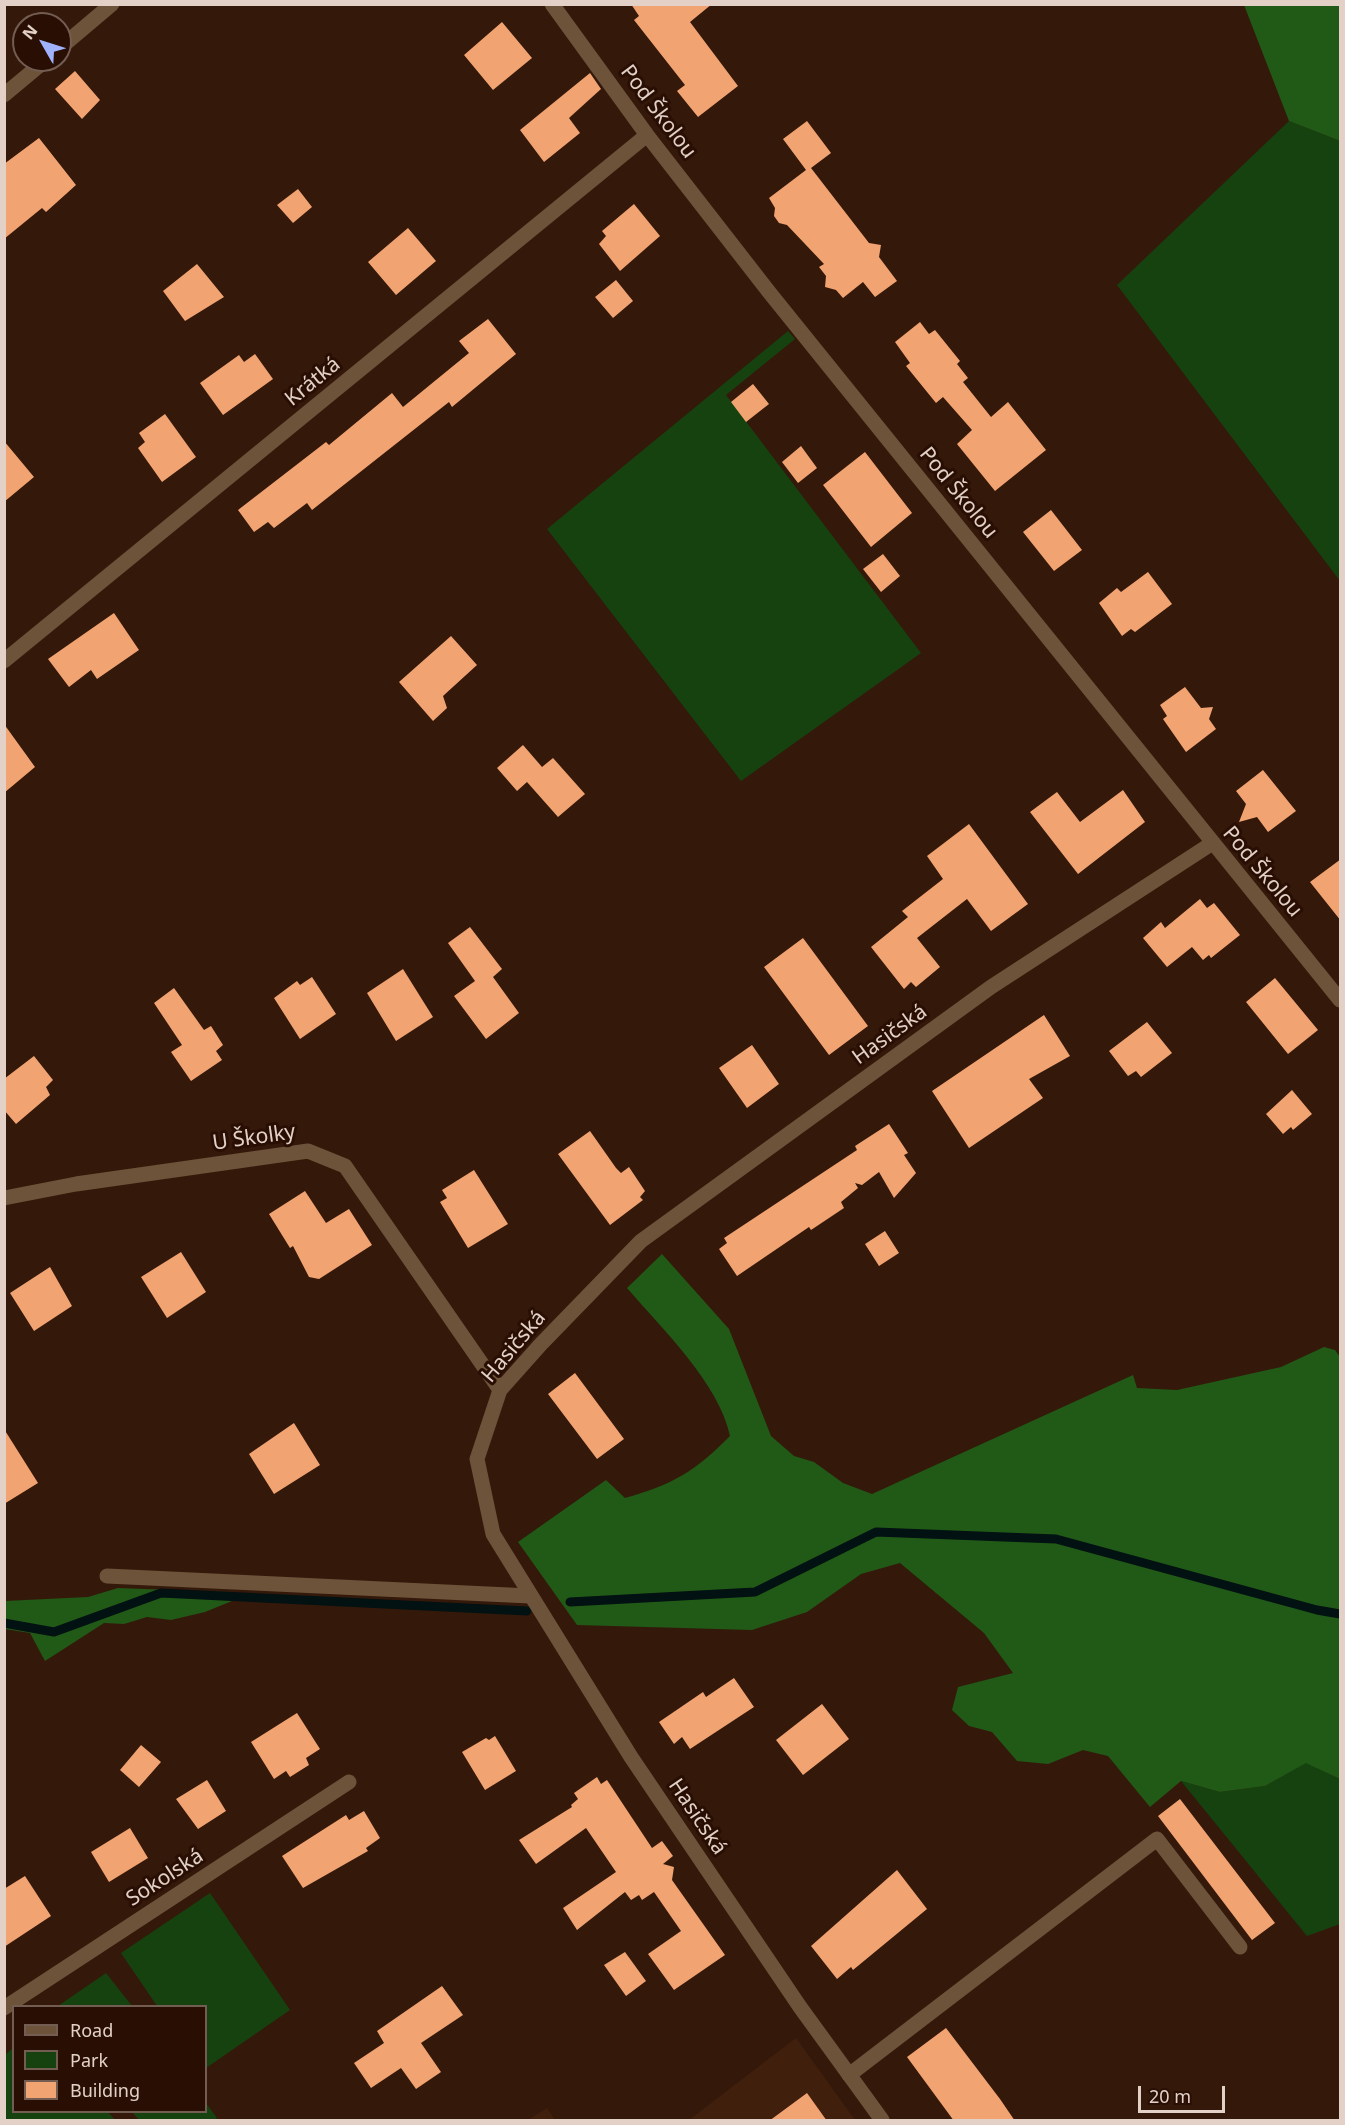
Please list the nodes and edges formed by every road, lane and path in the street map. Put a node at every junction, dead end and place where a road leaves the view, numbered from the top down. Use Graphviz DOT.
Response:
graph roads {
  1 [pos="112,4"];
  2 [pos="552,4"];
  3 [pos="72,38"];
  4 [pos="32,72"];
  5 [pos="4,95"];
  6 [pos="647,135"];
  7 [pos="4,661"];
  8 [pos="1211,844"];
  9 [pos="1341,1000"];
  10 [pos="4,1198"];
  11 [pos="500,1390"];
  12 [pos="107,1576"];
  13 [pos="530,1596"];
  14 [pos="349,1782"];
  15 [pos="1239,1947"];
  16 [pos="4,2008"];
  17 [pos="849,2075"];
  18 [pos="882,2121"];
  1 -- 3 [label="street"];
  2 -- 6 [label="street, Pod Školou"];
  4 -- 5 [label="street"];
  6 -- 7 [label="street, Krátká"];
  6 -- 8 [label="street, Pod Školou"];
  8 -- 9 [label="street, Pod Školou"];
  8 -- 11 [label="street, Hasičská"];
  10 -- 11 [label="street, U Školky"];
  11 -- 13 [label="street, Hasičská"];
  12 -- 13 [label="street"];
  13 -- 17 [label="street, Hasičská"];
  14 -- 16 [label="street, Sokolská"];
  15 -- 17 [label="street"];
  17 -- 18 [label="street, Hasičská"];
}
